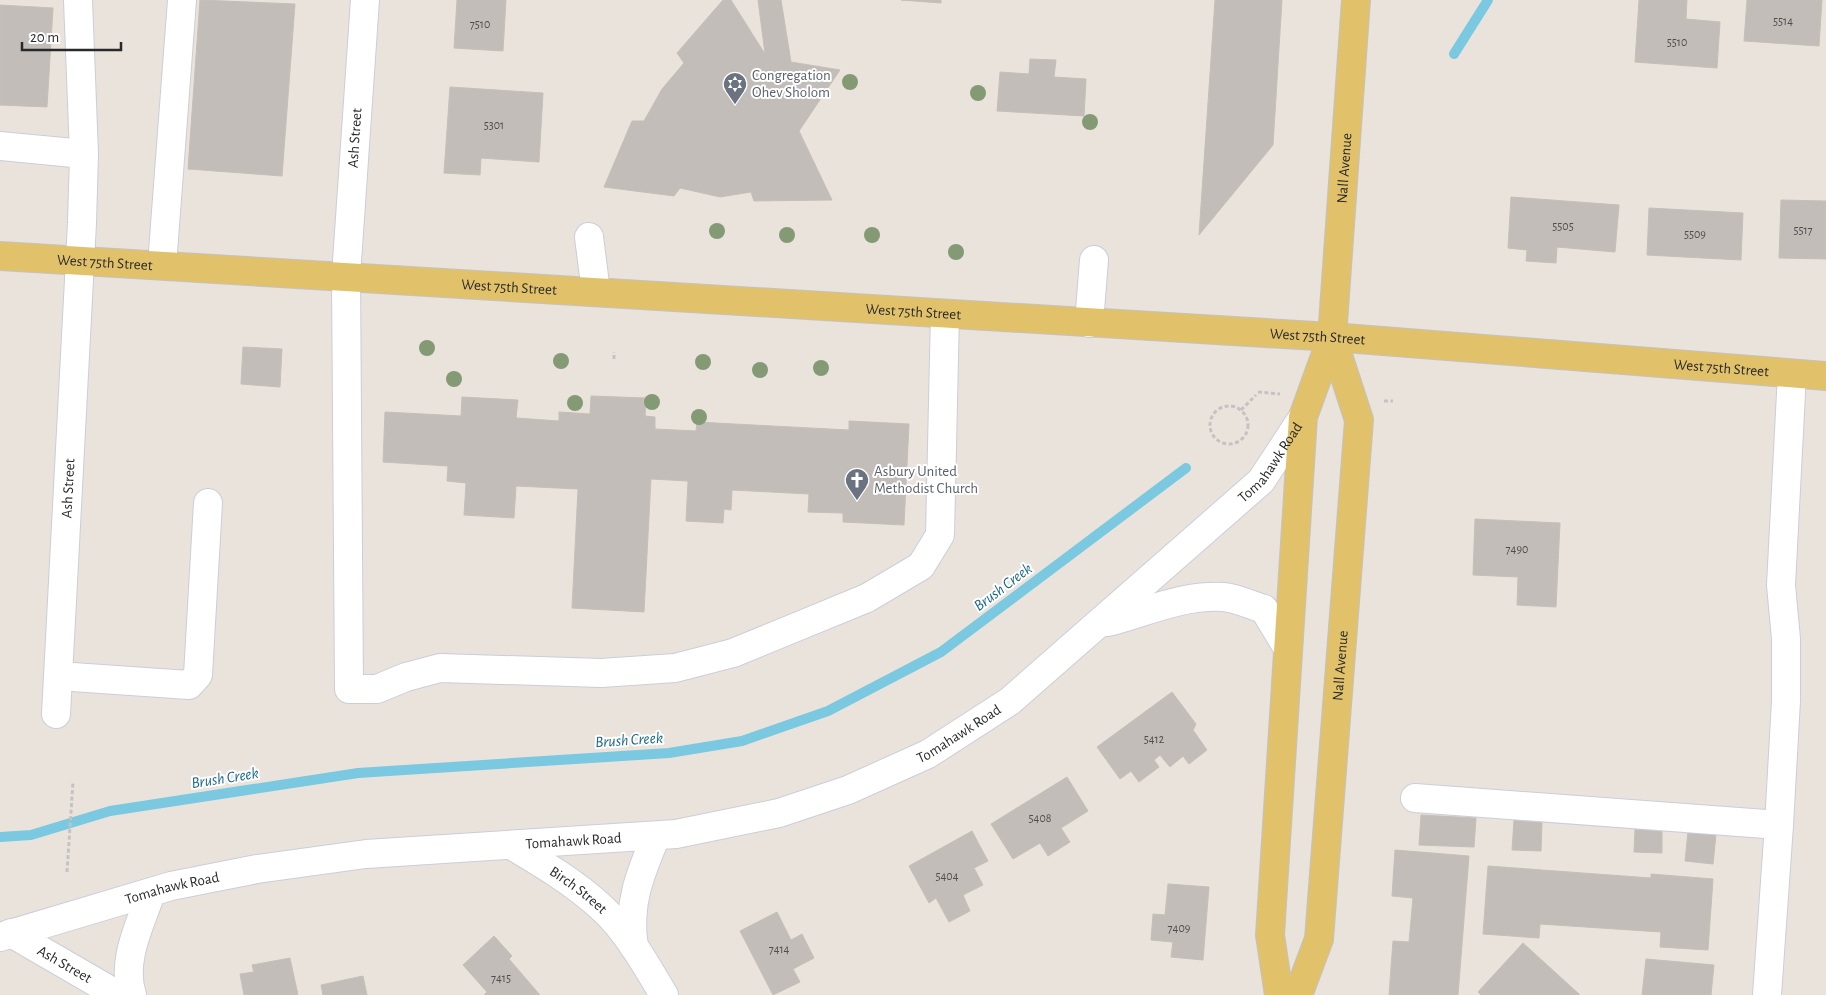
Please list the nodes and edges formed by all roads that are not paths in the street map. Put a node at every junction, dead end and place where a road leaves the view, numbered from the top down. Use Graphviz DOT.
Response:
graph roads {
  1 [pos="78,0"];
  2 [pos="182,0"];
  3 [pos="365,0"];
  4 [pos="1356,0"];
  5 [pos="0,146"];
  6 [pos="84,154"];
  7 [pos="588,237"];
  8 [pos="0,256"];
  9 [pos="1094,260"];
  10 [pos="80,261"];
  11 [pos="162,266"];
  12 [pos="346,276"];
  13 [pos="596,292"];
  14 [pos="945,314"];
  15 [pos="1089,323"];
  16 [pos="1332,337"];
  17 [pos="1792,374"];
  18 [pos="1826,376"];
  19 [pos="1303,418"];
  20 [pos="208,503"];
  21 [pos="1099,624"];
  22 [pos="1288,648"];
  23 [pos="58,676"];
  24 [pos="56,714"];
  25 [pos="1414,798"];
  26 [pos="1779,825"];
  27 [pos="656,836"];
  28 [pos="511,845"];
  29 [pos="151,893"];
  30 [pos="5,935"];
  31 [pos="634,947"];
  32 [pos="118,995"];
  33 [pos="132,995"];
  34 [pos="664,995"];
  35 [pos="1279,995"];
  36 [pos="1298,995"];
  37 [pos="1767,995"];
  1 -- 6 [label="street, Ash Street"];
  2 -- 11 [label="street"];
  3 -- 12 [label="street, Ash Street"];
  4 -- 16 [label="main road, Nall Avenue"];
  5 -- 6 [label="street"];
  6 -- 10 [label="street, Ash Street"];
  7 -- 13 [label="street"];
  8 -- 10 [label="main road, West 75th Street"];
  9 -- 15 [label="street"];
  10 -- 11 [label="main road, West 75th Street"];
  10 -- 23 [label="street, Ash Street"];
  11 -- 12 [label="main road, West 75th Street"];
  12 -- 13 [label="main road, West 75th Street"];
  12 -- 14 [label="street, Ash Street"];
  13 -- 14 [label="main road, West 75th Street"];
  14 -- 15 [label="main road, West 75th Street"];
  15 -- 16 [label="main road, West 75th Street"];
  16 -- 17 [label="main road, West 75th Street"];
  16 -- 19 [label="main road, Nall Avenue"];
  16 -- 36 [label="main road, Nall Avenue"];
  17 -- 18 [label="main road, West 75th Street"];
  17 -- 26 [label="street"];
  19 -- 21 [label="street, Tomahawk Road"];
  19 -- 22 [label="main road, Nall Avenue"];
  20 -- 23 [label="street"];
  21 -- 22 [label="street, Tomahawk Road"];
  21 -- 27 [label="street, Tomahawk Road"];
  22 -- 35 [label="main road, Nall Avenue"];
  23 -- 24 [label="street, Ash Street"];
  25 -- 26 [label="street"];
  26 -- 37 [label="street"];
  27 -- 28 [label="street, Tomahawk Road"];
  27 -- 31 [label="street, Birch Street"];
  28 -- 29 [label="street, Tomahawk Road"];
  28 -- 31 [label="street, Birch Street"];
  29 -- 30 [label="street, Tomahawk Road"];
  29 -- 33 [label="street"];
  30 -- 32 [label="street, Ash Street"];
  31 -- 34 [label="street, Birch Street"];
}
